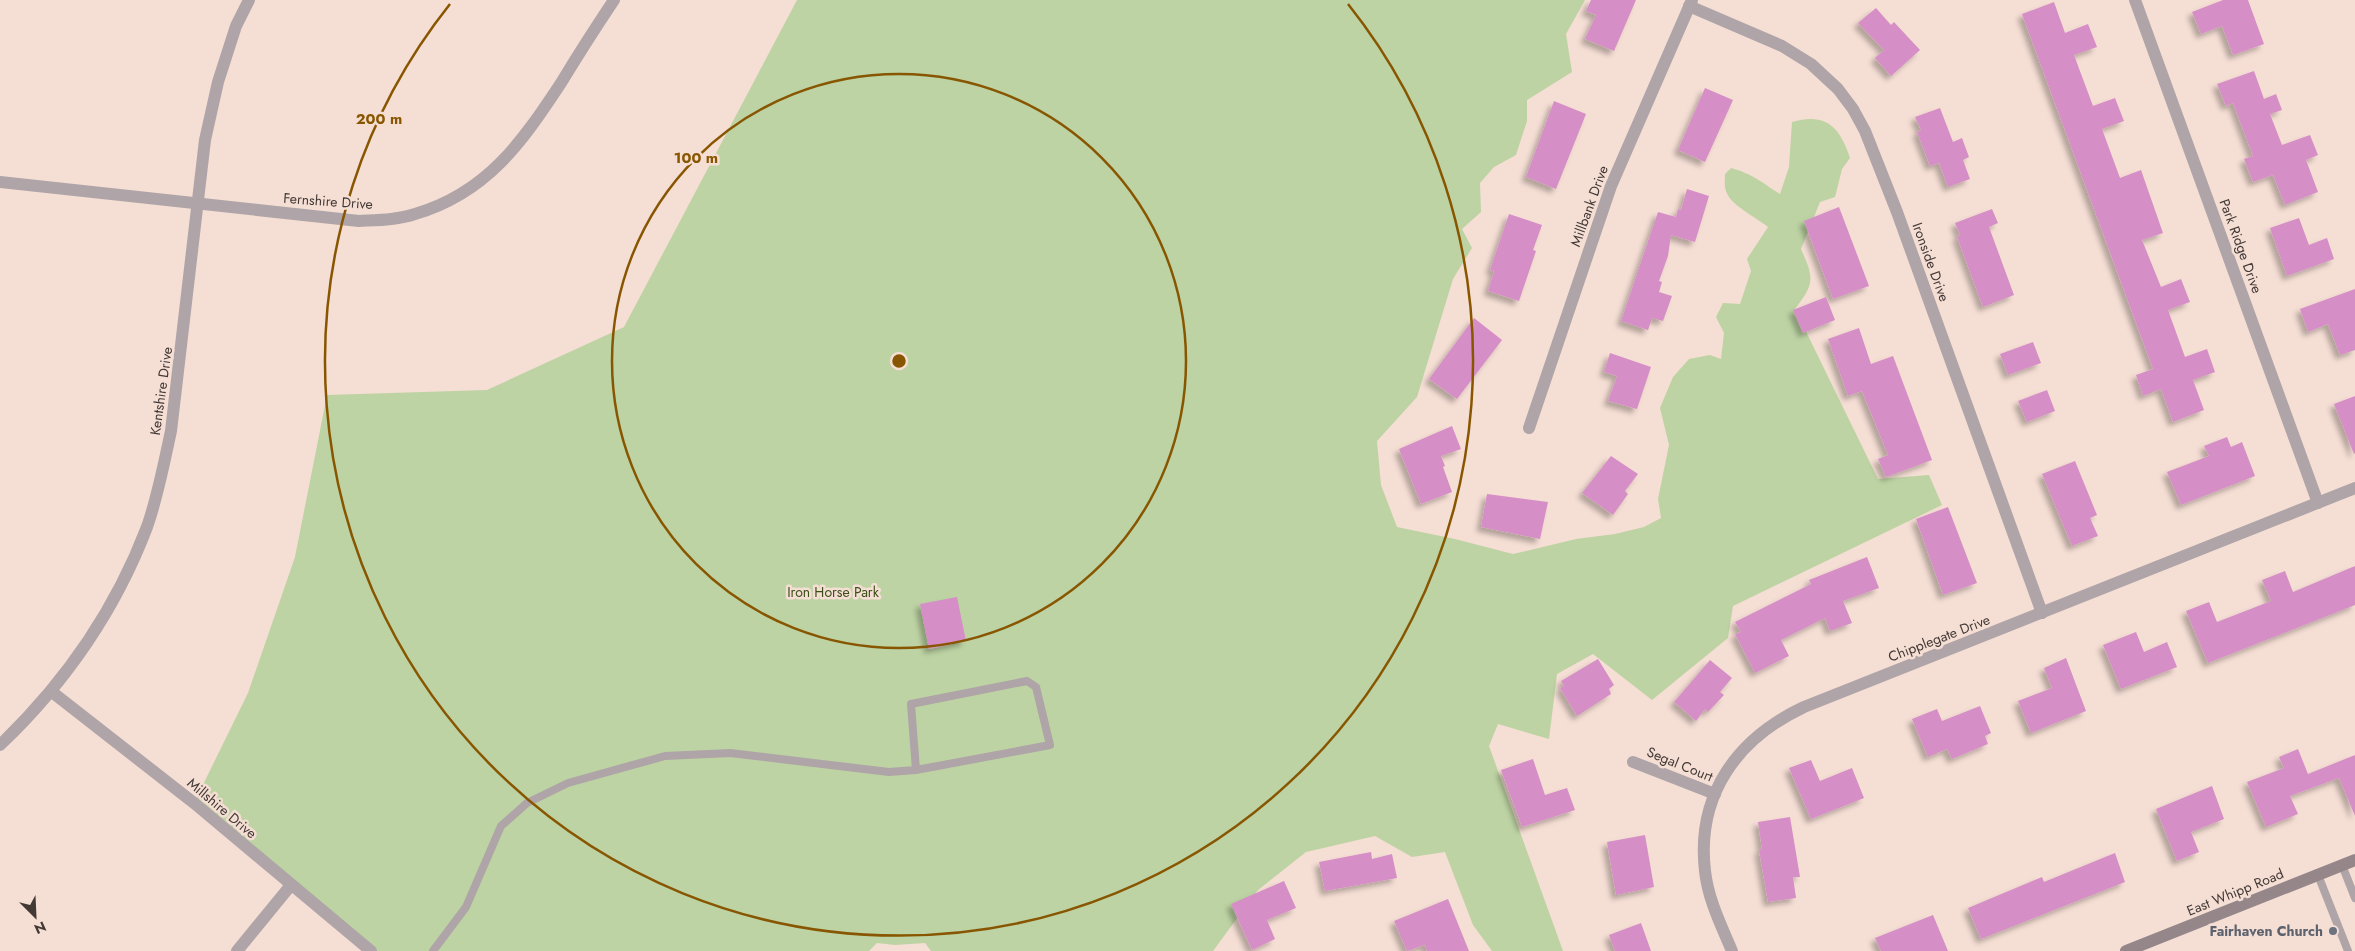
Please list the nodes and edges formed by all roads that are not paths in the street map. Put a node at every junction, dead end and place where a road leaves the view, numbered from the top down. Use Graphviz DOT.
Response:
graph roads {
  1 [pos="249,0"];
  2 [pos="614,0"];
  3 [pos="2135,0"];
  4 [pos="1691,3"];
  5 [pos="0,182"];
  6 [pos="199,202"];
  7 [pos="1529,428"];
  8 [pos="2355,488"];
  9 [pos="2318,503"];
  10 [pos="2042,613"];
  11 [pos="52,692"];
  12 [pos="0,745"];
  13 [pos="1633,762"];
  14 [pos="916,770"];
  15 [pos="1715,794"];
  16 [pos="2355,860"];
  17 [pos="2342,865"];
  18 [pos="2318,875"];
  19 [pos="291,885"];
  20 [pos="2355,898"];
  21 [pos="236,951"];
  22 [pos="372,951"];
  23 [pos="434,951"];
  24 [pos="1732,951"];
  25 [pos="2126,951"];
  26 [pos="2348,951"];
  1 -- 6 [label="street, Kentshire Drive"];
  2 -- 6 [label="street, Fernshire Drive"];
  3 -- 9 [label="street, Park Ridge Drive"];
  4 -- 7 [label="street, Millbank Drive"];
  4 -- 10 [label="street, Ironside Drive"];
  5 -- 6 [label="street, Fernshire Drive"];
  6 -- 11 [label="street, Kentshire Drive"];
  8 -- 9 [label="street, Chipplegate Drive"];
  9 -- 10 [label="street, Chipplegate Drive"];
  10 -- 15 [label="street, Chipplegate Drive"];
  11 -- 12 [label="street, Kentshire Drive"];
  11 -- 19 [label="street, Millshire Drive"];
  13 -- 15 [label="street, Segal Court"];
  14 -- 14 [label="lane"];
  14 -- 23 [label="lane"];
  15 -- 24 [label="street, Chipplegate Drive"];
  16 -- 17 [label="main road, East Whipp Road"];
  17 -- 18 [label="main road, East Whipp Road"];
  17 -- 20 [label="lane"];
  18 -- 25 [label="main road, East Whipp Road"];
  18 -- 26 [label="lane"];
  19 -- 21 [label="street"];
  19 -- 22 [label="street, Millshire Drive"];
}
